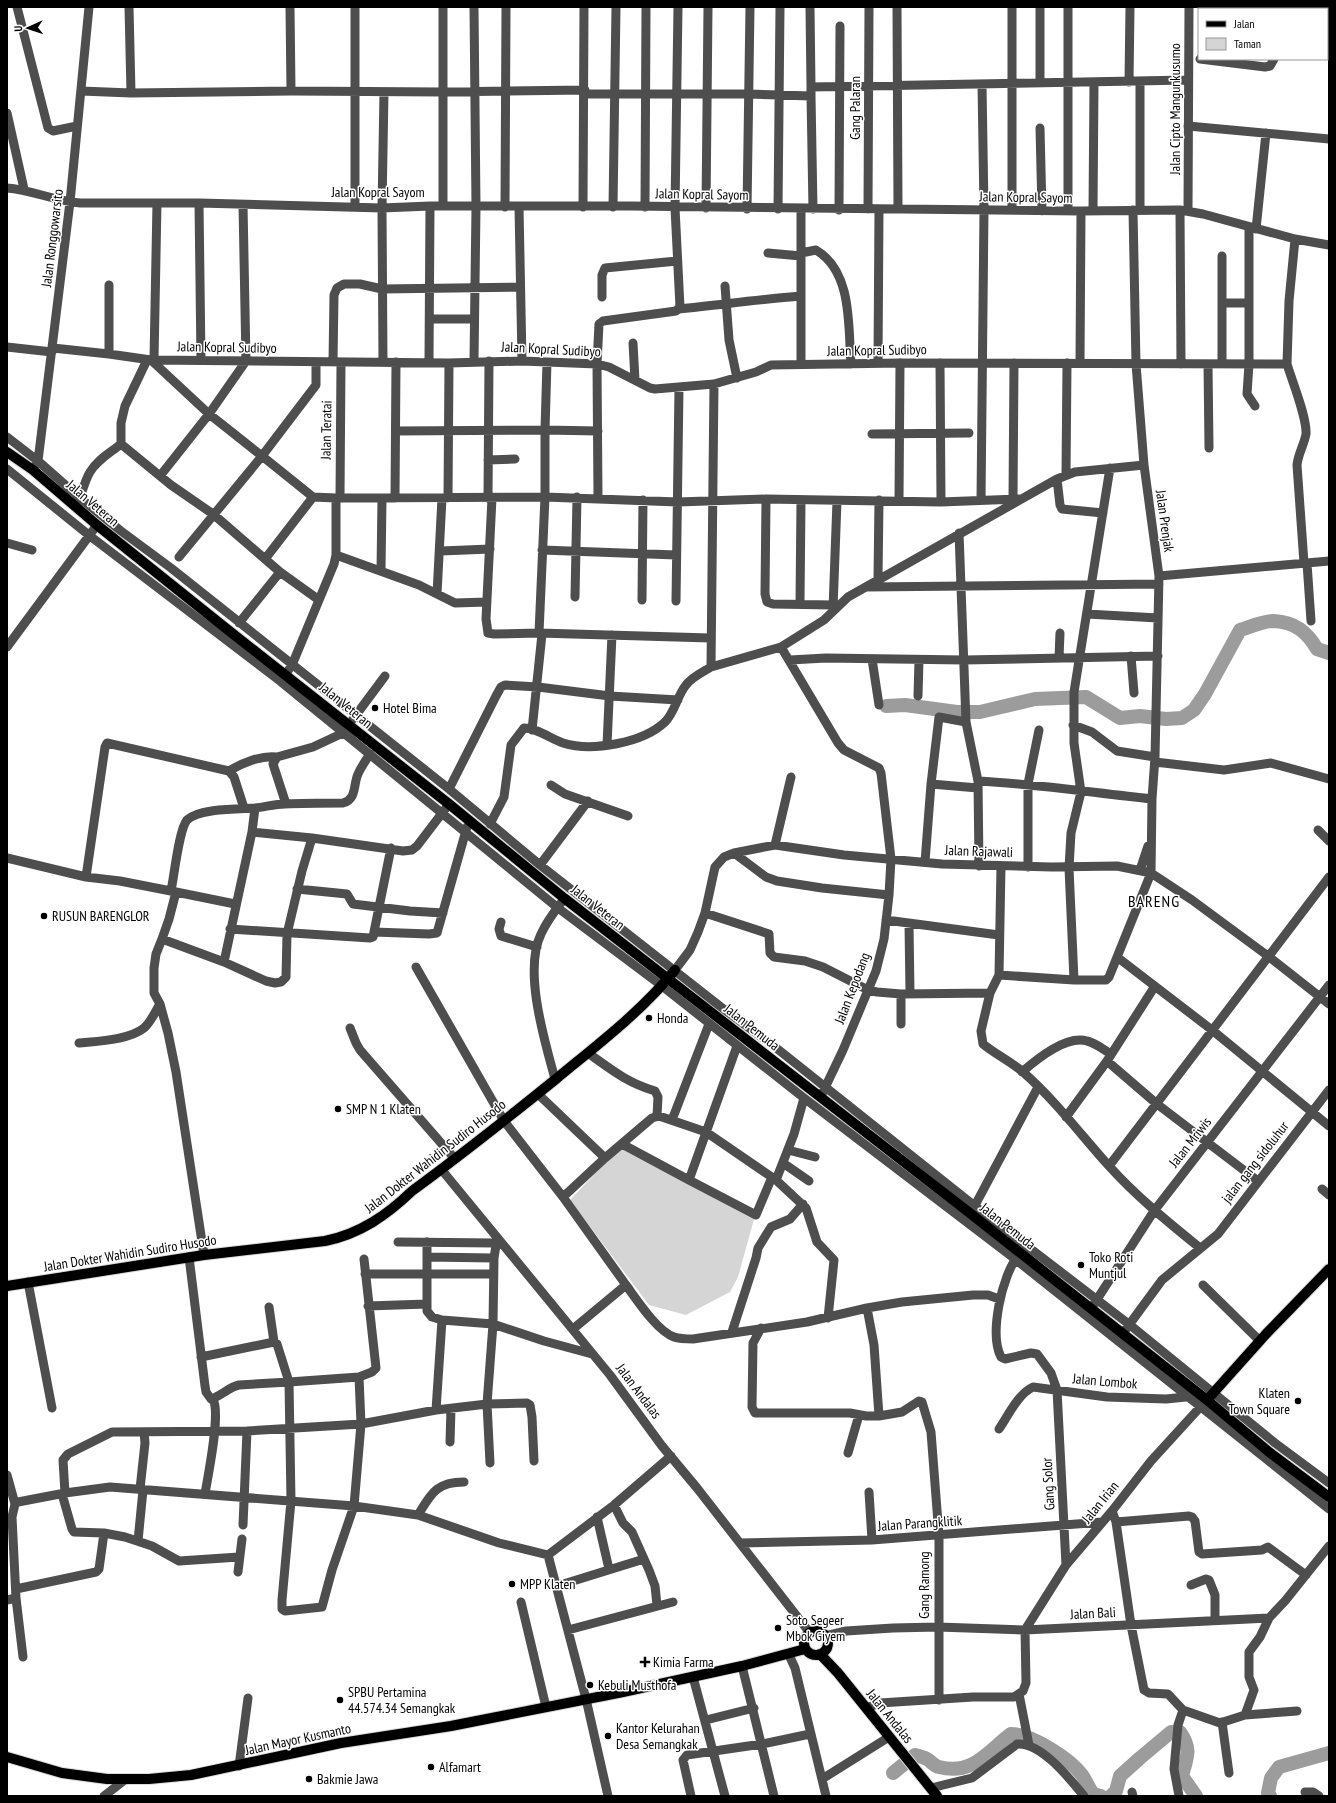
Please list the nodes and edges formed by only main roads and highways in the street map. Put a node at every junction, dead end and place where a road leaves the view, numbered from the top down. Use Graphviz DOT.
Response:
graph roads {
  1 [pos="7,452"];
  2 [pos="675,970"];
  3 [pos="665,982"];
  4 [pos="1329,1269"];
  5 [pos="7,1286"];
  6 [pos="1207,1400"];
  7 [pos="1329,1497"];
  8 [pos="805,1649"];
  9 [pos="820,1654"];
  10 [pos="8,1758"];
  11 [pos="934,1792"];
  1 -- 3 [label="main road, Jalan Veteran"];
  2 -- 3 [label="main road, Jalan Rajawali"];
  3 -- 5 [label="main road, Jalan Dokter Wahidin Sudiro Husodo"];
  3 -- 6 [label="main road, Jalan Pemuda"];
  4 -- 6 [label="main road"];
  6 -- 7 [label="main road, Jalan Pemuda"];
  8 -- 9 [label="main road, Jalan Andalas"];
  8 -- 9 [label="main road"];
  8 -- 10 [label="main road, Jalan Mayor Kusmanto"];
  9 -- 11 [label="main road, Jalan Andalas"];
}
